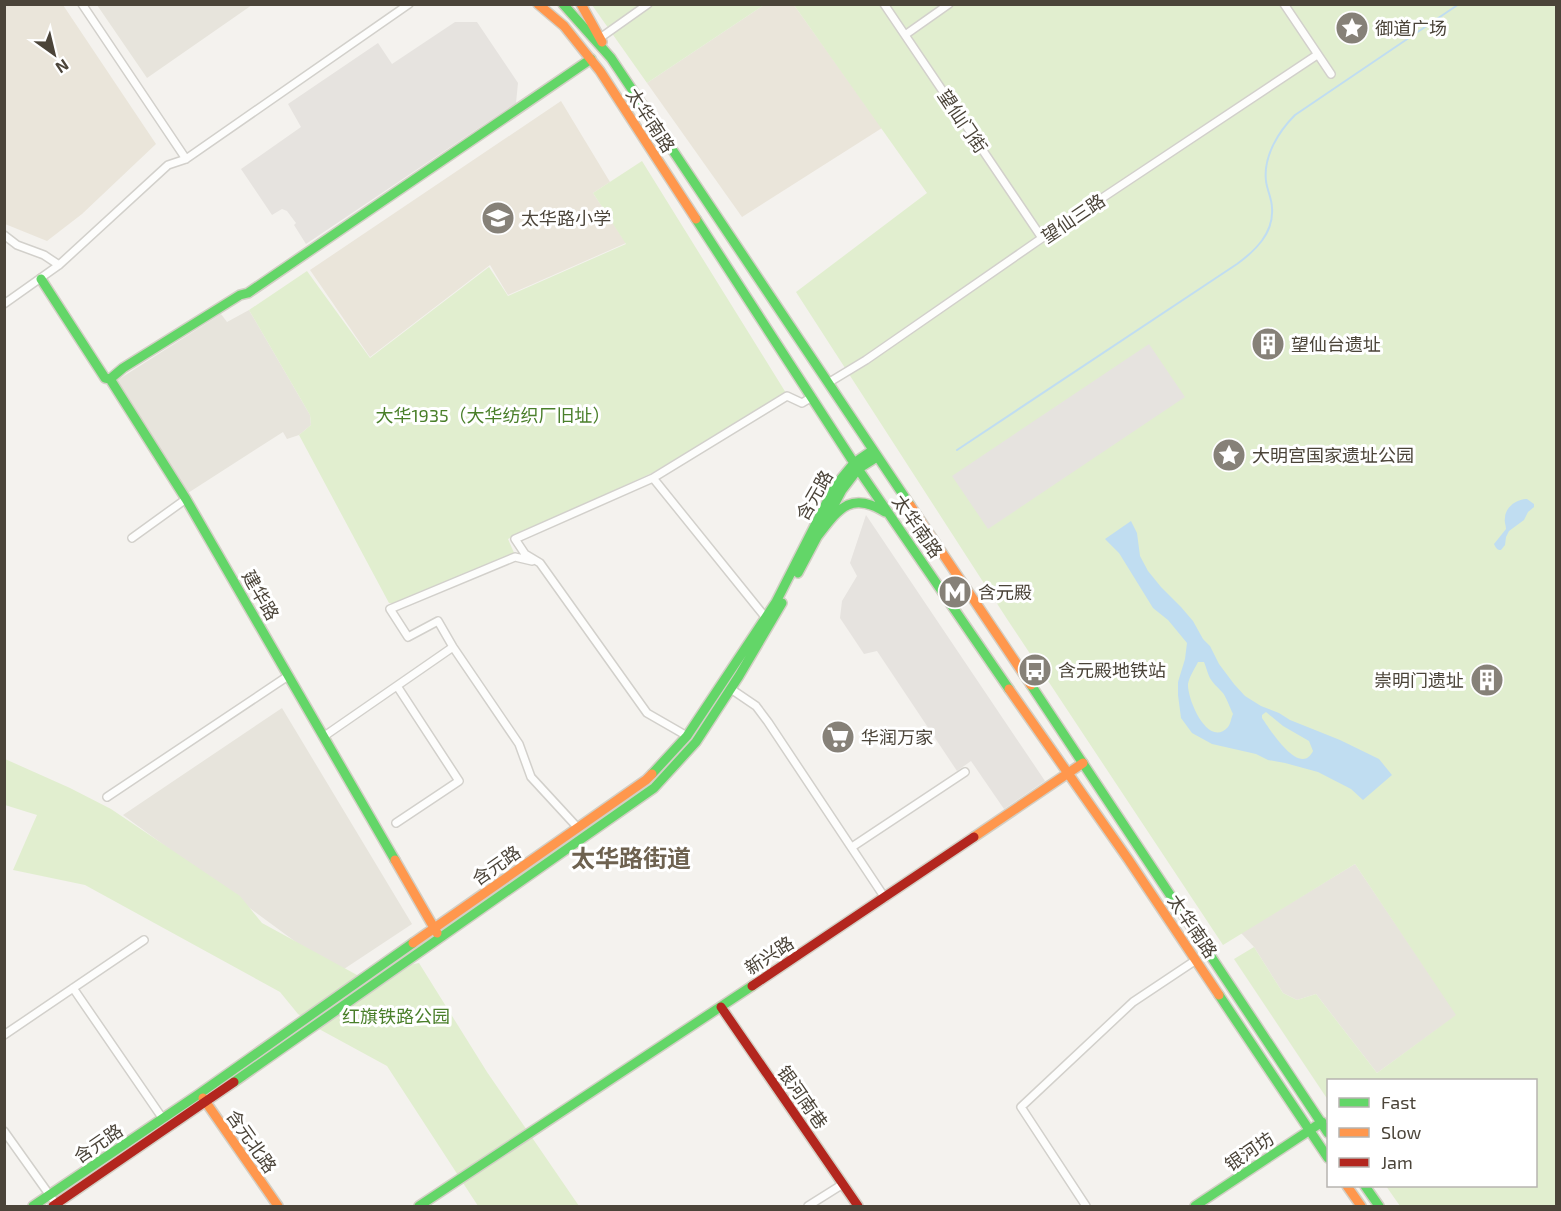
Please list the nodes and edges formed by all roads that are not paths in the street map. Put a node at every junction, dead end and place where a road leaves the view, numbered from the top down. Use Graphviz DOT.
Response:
graph roads {
  1 [pos="82,4"];
  2 [pos="409,4"];
  3 [pos="538,4"];
  4 [pos="563,4"];
  5 [pos="581,4"];
  6 [pos="648,4"];
  7 [pos="884,4"];
  8 [pos="950,4"];
  9 [pos="1284,4"];
  10 [pos="905,35"];
  11 [pos="600,38"];
  12 [pos="1317,55"];
  13 [pos="611,58"];
  14 [pos="591,59"];
  15 [pos="1331,74"];
  16 [pos="186,159"];
  17 [pos="4,235"];
  18 [pos="1042,238"];
  19 [pos="59,265"];
  20 [pos="41,279"];
  21 [pos="4,304"];
  22 [pos="110,379"];
  23 [pos="828,383"];
  24 [pos="812,397"];
  25 [pos="875,454"];
  26 [pos="856,466"];
  27 [pos="653,478"];
  28 [pos="186,499"];
  29 [pos="893,518"];
  30 [pos="817,537"];
  31 [pos="132,538"];
  32 [pos="540,562"];
  33 [pos="766,618"];
  34 [pos="453,647"];
  35 [pos="288,676"];
  36 [pos="397,686"];
  37 [pos="731,689"];
  38 [pos="687,736"];
  39 [pos="323,737"];
  40 [pos="1083,763"];
  41 [pos="964,772"];
  42 [pos="1068,773"];
  43 [pos="107,797"];
  44 [pos="396,823"];
  45 [pos="578,828"];
  46 [pos="852,847"];
  47 [pos="885,898"];
  48 [pos="434,929"];
  49 [pos="439,938"];
  50 [pos="144,940"];
  51 [pos="1196,960"];
  52 [pos="73,988"];
  53 [pos="721,1007"];
  54 [pos="4,1035"];
  55 [pos="199,1094"];
  56 [pos="206,1102"];
  57 [pos="163,1119"];
  58 [pos="1322,1122"];
  59 [pos="1310,1130"];
  60 [pos="1327,1130"];
  61 [pos="4,1131"];
  62 [pos="1327,1155"];
  63 [pos="843,1184"];
  64 [pos="1348,1187"];
  65 [pos="1366,1187"];
  66 [pos="50,1195"];
  67 [pos="55,1205"];
  68 [pos="33,1206"];
  69 [pos="278,1206"];
  70 [pos="419,1206"];
  71 [pos="808,1206"];
  72 [pos="858,1206"];
  73 [pos="1086,1206"];
  74 [pos="1195,1206"];
  75 [pos="1361,1206"];
  76 [pos="1379,1206"];
  1 -- 16 [label="street"];
  2 -- 16 [label="street"];
  3 -- 14 [label="main road, 太华南路"];
  4 -- 13 [label="main road, 太华南路"];
  5 -- 11 [label="main road"];
  6 -- 11 [label="street"];
  7 -- 10 [label="street, 望仙门街"];
  8 -- 10 [label="street"];
  9 -- 12 [label="street"];
  10 -- 18 [label="street, 望仙门街"];
  11 -- 13 [label="main road"];
  12 -- 15 [label="street"];
  12 -- 18 [label="street, 望仙三路"];
  13 -- 23 [label="main road, 太华南路"];
  14 -- 22 [label="main road"];
  14 -- 24 [label="main road, 太华南路"];
  16 -- 19 [label="street"];
  17 -- 19 [label="street"];
  18 -- 23 [label="street, 望仙三路"];
  19 -- 20 [label="street"];
  20 -- 21 [label="street"];
  20 -- 22 [label="main road, 建华路"];
  22 -- 28 [label="main road, 建华路"];
  23 -- 25 [label="main road, 太华南路"];
  24 -- 26 [label="main road, 太华南路"];
  24 -- 27 [label="street"];
  25 -- 26 [label="main road, 含元路"];
  25 -- 40 [label="main road, 太华南路"];
  26 -- 29 [label="main road, 太华南路"];
  26 -- 30 [label="main road, 含元路"];
  26 -- 33 [label="main road, 含元路"];
  27 -- 32 [label="street"];
  27 -- 33 [label="street"];
  28 -- 31 [label="street"];
  28 -- 35 [label="main road, 建华路"];
  29 -- 30 [label="main road"];
  29 -- 42 [label="main road, 太华南路"];
  30 -- 37 [label="main road, 含元路"];
  32 -- 34 [label="street"];
  32 -- 38 [label="street"];
  33 -- 38 [label="main road, 含元路"];
  34 -- 36 [label="street"];
  34 -- 45 [label="street"];
  35 -- 39 [label="main road, 建华路"];
  35 -- 43 [label="street"];
  36 -- 39 [label="street"];
  36 -- 44 [label="street"];
  37 -- 46 [label="street"];
  37 -- 49 [label="main road, 含元路"];
  38 -- 45 [label="main road, 含元路"];
  39 -- 48 [label="main road, 建华路"];
  40 -- 42 [label="main road, 新兴路"];
  40 -- 58 [label="main road, 太华南路"];
  41 -- 46 [label="street"];
  42 -- 47 [label="main road, 新兴路"];
  42 -- 51 [label="main road, 太华南路"];
  45 -- 48 [label="main road, 含元路"];
  46 -- 47 [label="street"];
  47 -- 53 [label="main road, 新兴路"];
  48 -- 49 [label="main road, 建华路"];
  48 -- 55 [label="main road, 含元路"];
  49 -- 56 [label="main road, 含元路"];
  50 -- 52 [label="street"];
  51 -- 59 [label="main road, 太华南路"];
  51 -- 73 [label="street"];
  52 -- 54 [label="street"];
  52 -- 57 [label="street"];
  53 -- 63 [label="main road, 银河南巷"];
  53 -- 70 [label="main road, 新兴路"];
  55 -- 56 [label="main road, 含元北路"];
  55 -- 57 [label="main road, 含元路"];
  56 -- 67 [label="main road, 含元路"];
  56 -- 69 [label="main road, 含元北路"];
  57 -- 66 [label="main road, 含元路"];
  58 -- 59 [label="main road, 银河坊"];
  58 -- 60 [label="main road, 太华南路"];
  59 -- 62 [label="main road, 太华南路"];
  59 -- 74 [label="main road, 银河坊"];
  61 -- 66 [label="street"];
  63 -- 71 [label="street"];
  63 -- 72 [label="main road, 银河南巷"];
  64 -- 75 [label="main road"];
  65 -- 76 [label="main road"];
  66 -- 67 [label="street"];
  66 -- 68 [label="main road, 含元路"];
}
